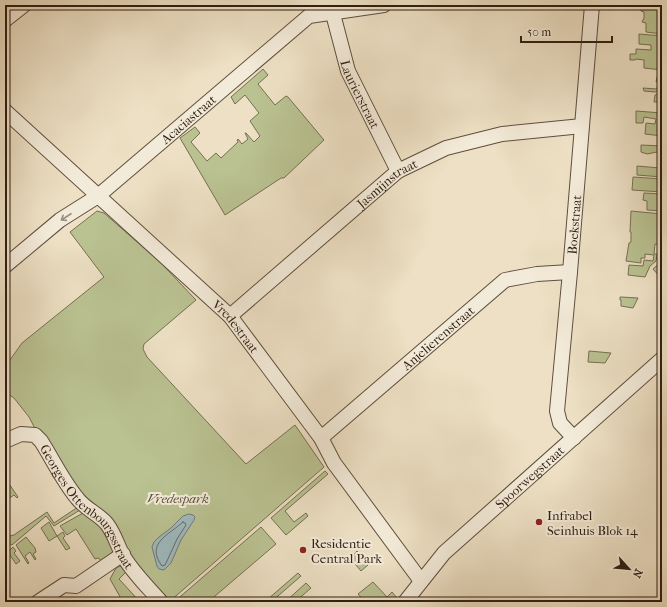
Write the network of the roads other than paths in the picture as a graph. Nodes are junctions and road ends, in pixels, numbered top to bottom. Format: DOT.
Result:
graph roads {
  1 [pos="24,5"];
  2 [pos="384,5"];
  3 [pos="592,5"];
  4 [pos="357,7"];
  5 [pos="308,11"];
  6 [pos="333,14"];
  7 [pos="5,20"];
  8 [pos="5,111"];
  9 [pos="582,126"];
  10 [pos="398,171"];
  11 [pos="98,196"];
  12 [pos="5,266"];
  13 [pos="570,272"];
  14 [pos="230,316"];
  15 [pos="662,359"];
  16 [pos="321,438"];
  17 [pos="574,438"];
  18 [pos="5,441"];
  19 [pos="123,554"];
  20 [pos="421,581"];
  21 [pos="38,602"];
  22 [pos="161,602"];
  23 [pos="405,602"];
  1 -- 7 [label="street"];
  2 -- 4 [label="street, Acaciastraat"];
  3 -- 9 [label="street, Boekstraat"];
  4 -- 6 [label="street, Acaciastraat"];
  5 -- 6 [label="street, Acaciastraat"];
  5 -- 11 [label="street, Acaciastraat"];
  6 -- 10 [label="street, Laurierstraat"];
  8 -- 11 [label="street, Vredestraat"];
  9 -- 10 [label="street, Jasmijnstraat"];
  9 -- 13 [label="street, Boekstraat"];
  10 -- 14 [label="street, Jasmijnstraat"];
  11 -- 12 [label="street, Acaciastraat, one-way"];
  11 -- 14 [label="street, Vredestraat"];
  13 -- 16 [label="street, Anjelierenstraat"];
  13 -- 17 [label="street, Boekstraat"];
  14 -- 16 [label="street, Vredestraat"];
  15 -- 17 [label="street, Spoorwegstraat"];
  16 -- 20 [label="street, Vredestraat"];
  17 -- 20 [label="street, Spoorwegstraat"];
  18 -- 19 [label="street, Georges Ottenbourgsstraat"];
  19 -- 21 [label="street"];
  19 -- 22 [label="street, Georges Ottenbourgsstraat"];
  20 -- 23 [label="street, Spoorwegstraat"];
}
